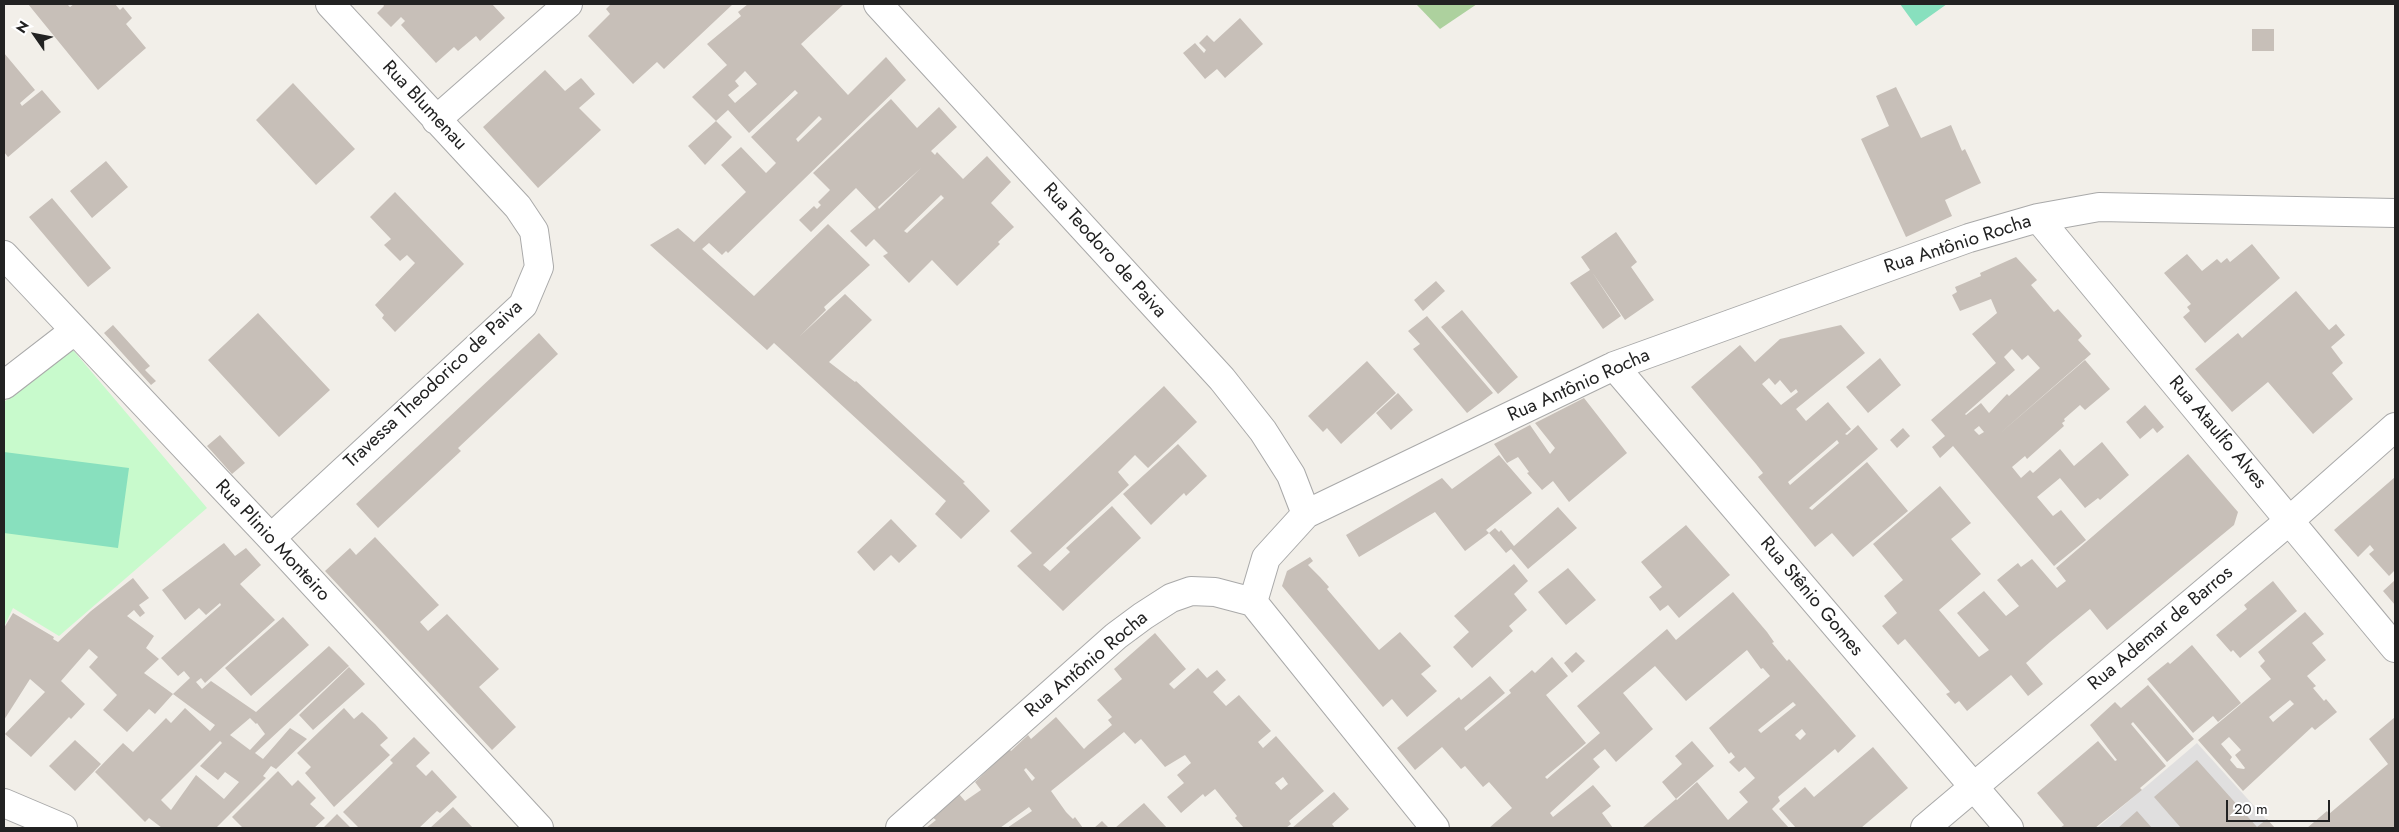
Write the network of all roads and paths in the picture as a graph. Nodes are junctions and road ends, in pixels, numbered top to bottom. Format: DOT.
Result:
graph roads {
  1 [pos="330,4"];
  2 [pos="568,4"];
  3 [pos="878,4"];
  4 [pos="436,120"];
  5 [pos="518,207"];
  6 [pos="2395,213"];
  7 [pos="2038,218"];
  8 [pos="4,256"];
  9 [pos="74,331"];
  10 [pos="1614,366"];
  11 [pos="4,385"];
  12 [pos="2395,427"];
  13 [pos="1306,514"];
  14 [pos="2289,521"];
  15 [pos="271,538"];
  16 [pos="1253,602"];
  17 [pos="2395,648"];
  18 [pos="1973,788"];
  19 [pos="4,803"];
  20 [pos="63,828"];
  21 [pos="539,828"];
  22 [pos="900,828"];
  23 [pos="1435,828"];
  24 [pos="1925,828"];
  25 [pos="2009,828"];
  1 -- 4 [label="street, Rua Blumenau"];
  2 -- 4 [label="street"];
  3 -- 13 [label="street, Rua Teodoro de Paiva"];
  4 -- 5 [label="street, Rua Blumenau"];
  5 -- 15 [label="street, Travessa Theodorico de Paiva"];
  6 -- 7 [label="street, Rua Antônio Rocha"];
  7 -- 10 [label="street, Rua Antônio Rocha"];
  7 -- 14 [label="street, Rua Ataulfo Alves"];
  8 -- 9 [label="street, Rua Plinio Monteiro"];
  9 -- 11 [label="street"];
  9 -- 15 [label="street, Rua Plinio Monteiro"];
  10 -- 13 [label="street, Rua Antônio Rocha"];
  10 -- 18 [label="street, Rua Stênio Gomes"];
  12 -- 14 [label="street, Rua Ademar de Barros"];
  13 -- 16 [label="street, Rua Antônio Rocha"];
  14 -- 17 [label="street, Rua Ataulfo Alves"];
  14 -- 18 [label="street, Rua Ademar de Barros"];
  15 -- 21 [label="street, Rua Plinio Monteiro"];
  16 -- 22 [label="street, Rua Antônio Rocha"];
  16 -- 23 [label="street"];
  18 -- 24 [label="street, Rua Ademar de Barros"];
  18 -- 25 [label="street, Rua Stênio Gomes"];
  19 -- 20 [label="street"];
}
